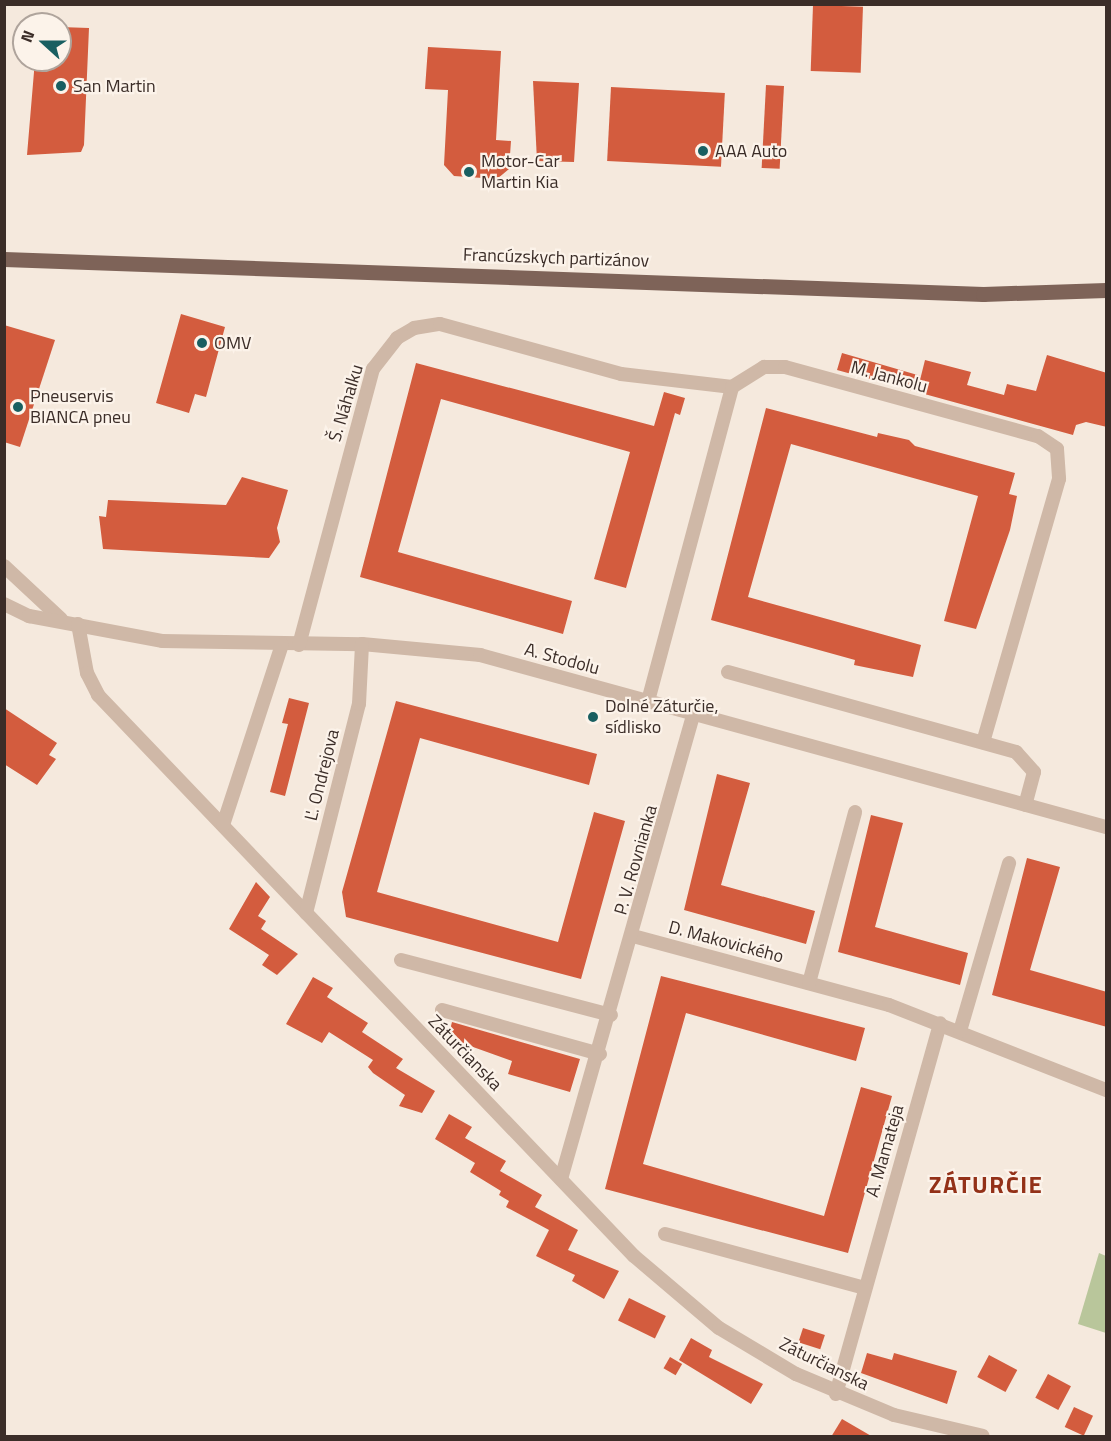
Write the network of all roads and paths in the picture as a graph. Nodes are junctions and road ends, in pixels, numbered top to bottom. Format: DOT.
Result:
graph roads {
  1 [pos="4,259"];
  2 [pos="1107,290"];
  3 [pos="732,387"];
  4 [pos="4,566"];
  5 [pos="4,604"];
  6 [pos="61,619"];
  7 [pos="78,624"];
  8 [pos="282,644"];
  9 [pos="362,644"];
  10 [pos="299,645"];
  11 [pos="728,672"];
  12 [pos="648,701"];
  13 [pos="694,713"];
  14 [pos="983,742"];
  15 [pos="1025,805"];
  16 [pos="855,812"];
  17 [pos="223,825"];
  18 [pos="1107,827"];
  19 [pos="1009,862"];
  20 [pos="306,913"];
  21 [pos="633,936"];
  22 [pos="401,960"];
  23 [pos="809,983"];
  24 [pos="442,1010"];
  25 [pos="611,1016"];
  26 [pos="940,1023"];
  27 [pos="960,1031"];
  28 [pos="600,1054"];
  29 [pos="1107,1090"];
  30 [pos="561,1179"];
  31 [pos="665,1234"];
  32 [pos="865,1288"];
  33 [pos="836,1394"];
  34 [pos="983,1437"];
  1 -- 2 [label="main road, Francúzskych partizánov"];
  3 -- 10 [label="street, Š. Náhalku"];
  3 -- 12 [label="street"];
  3 -- 14 [label="street, M. Jankolu"];
  4 -- 6 [label="street"];
  5 -- 6 [label="street"];
  6 -- 7 [label="street"];
  7 -- 8 [label="street, A. Stodolu"];
  7 -- 17 [label="street, Záturčianska"];
  8 -- 10 [label="street, A. Stodolu"];
  8 -- 17 [label="street"];
  9 -- 10 [label="street, A. Stodolu"];
  9 -- 12 [label="street, A. Stodolu"];
  9 -- 20 [label="street, Ľ. Ondrejova"];
  11 -- 14 [label="street"];
  12 -- 13 [label="street, A. Stodolu"];
  13 -- 15 [label="street, A. Stodolu"];
  13 -- 21 [label="street, P. V. Rovnianka"];
  14 -- 15 [label="street"];
  15 -- 18 [label="street, A. Stodolu"];
  16 -- 23 [label="street"];
  17 -- 20 [label="street, Záturčianska"];
  19 -- 27 [label="street"];
  20 -- 30 [label="street, Záturčianska"];
  21 -- 23 [label="street, D. Makovického"];
  21 -- 25 [label="street, P. V. Rovnianka"];
  22 -- 25 [label="street"];
  23 -- 26 [label="street, D. Makovického"];
  24 -- 28 [label="street"];
  25 -- 28 [label="street, P. V. Rovnianka"];
  26 -- 27 [label="street, D. Makovického"];
  26 -- 32 [label="street, A. Mamateja"];
  27 -- 29 [label="street, D. Makovického"];
  28 -- 30 [label="street, P. V. Rovnianka"];
  30 -- 33 [label="street, Záturčianska"];
  31 -- 32 [label="street"];
  32 -- 33 [label="street, A. Mamateja"];
  33 -- 34 [label="street, Záturčianska"];
}
